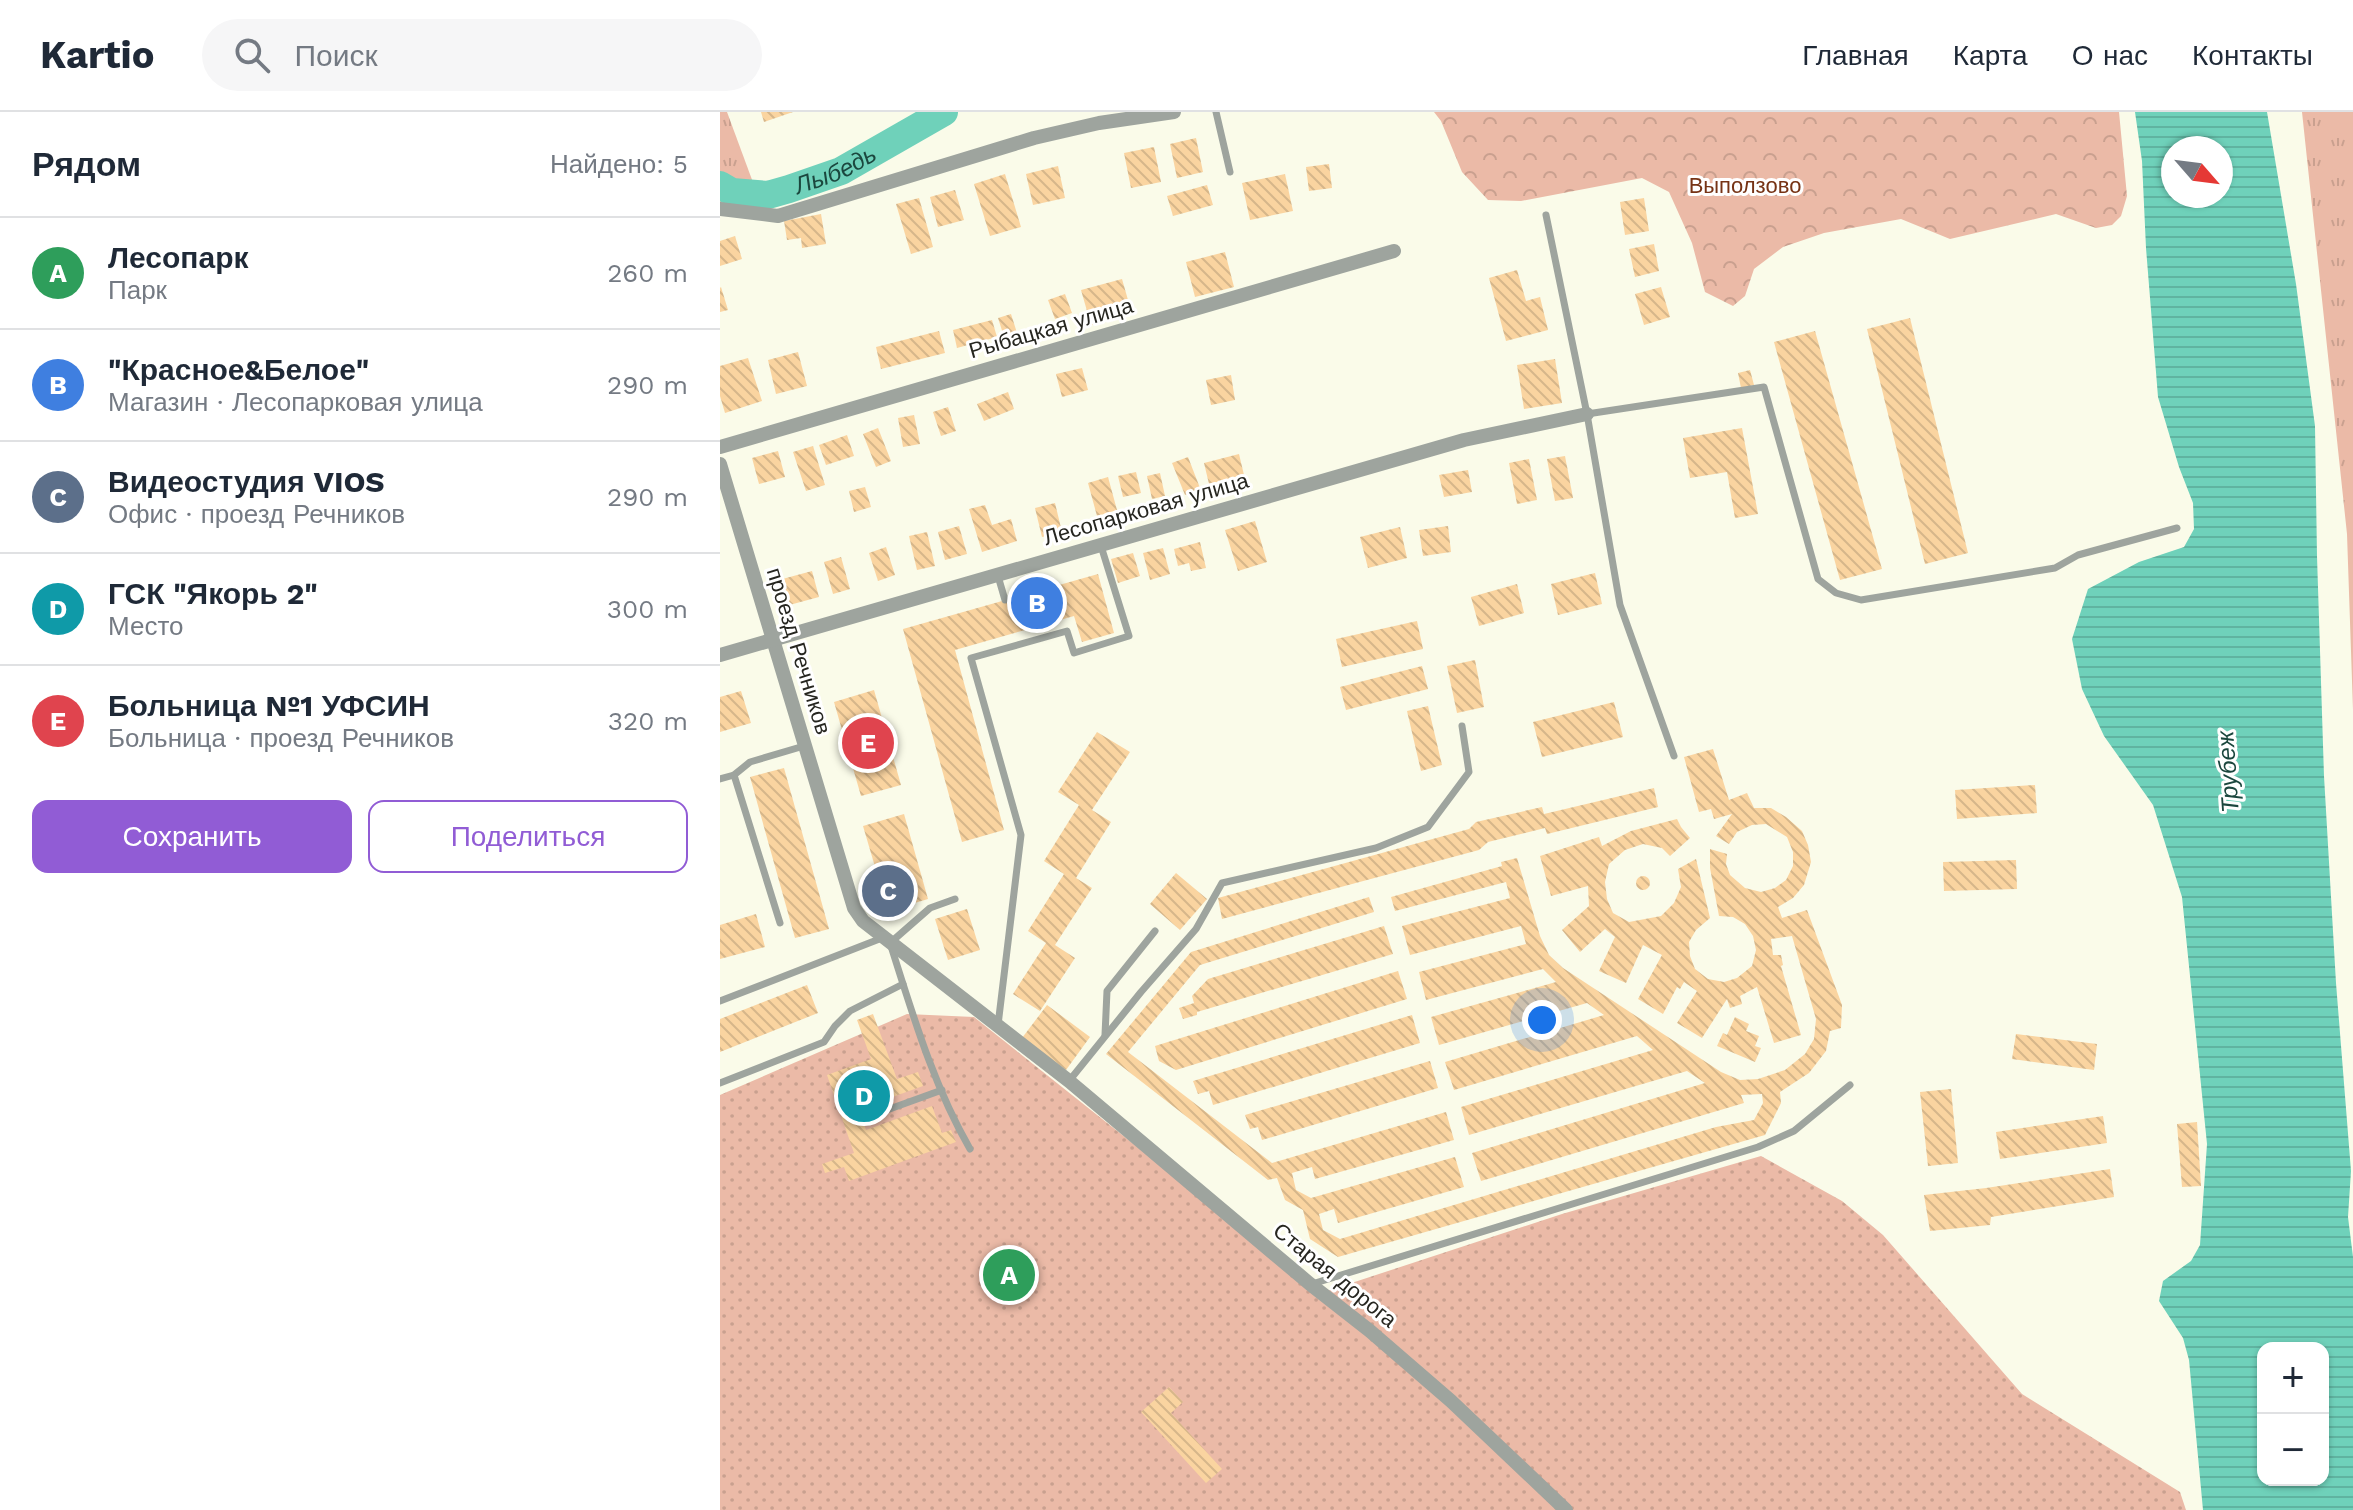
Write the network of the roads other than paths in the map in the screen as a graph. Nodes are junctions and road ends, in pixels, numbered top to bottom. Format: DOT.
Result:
graph roads {
  1 [pos="1174,112"];
  2 [pos="1216,112"];
  3 [pos="1230,172"];
  4 [pos="720,209"];
  5 [pos="1546,215"];
  6 [pos="1394,251"];
  7 [pos="1587,414"];
  8 [pos="720,447"];
  9 [pos="720,464"];
  10 [pos="2177,528"];
  11 [pos="1101,545"];
  12 [pos="998,576"];
  13 [pos="1005,600"];
  14 [pos="1013,633"];
  15 [pos="772,640"];
  16 [pos="1017,645"];
  17 [pos="720,655"];
  18 [pos="1462,726"];
  19 [pos="804,746"];
  20 [pos="1674,756"];
  21 [pos="734,775"];
  22 [pos="720,779"];
  23 [pos="955,899"];
  24 [pos="780,923"];
  25 [pos="1155,931"];
  26 [pos="887,940"];
  27 [pos="903,984"];
  28 [pos="720,1001"];
  29 [pos="998,1025"];
  30 [pos="1104,1038"];
  31 [pos="1069,1081"];
  32 [pos="720,1083"];
  33 [pos="1850,1085"];
  34 [pos="942,1090"];
  35 [pos="873,1115"];
  36 [pos="970,1149"];
  37 [pos="1310,1284"];
  38 [pos="1566,1510"];
  1 -- 4 [label="street"];
  2 -- 3 [label="lane"];
  5 -- 7 [label="lane"];
  6 -- 8 [label="street, Рыбацкая улица"];
  7 -- 10 [label="lane"];
  7 -- 11 [label="street, Лесопарковая улица"];
  7 -- 20 [label="lane"];
  9 -- 15 [label="street, проезд Речников"];
  11 -- 12 [label="street, Лесопарковая улица"];
  11 -- 16 [label="lane"];
  12 -- 13 [label="lane"];
  12 -- 15 [label="street, Лесопарковая улица"];
  14 -- 16 [label="lane"];
  15 -- 17 [label="street, Лесопарковая улица"];
  15 -- 19 [label="street, проезд Речников"];
  16 -- 29 [label="lane"];
  18 -- 30 [label="lane"];
  19 -- 21 [label="lane"];
  19 -- 26 [label="street, проезд Речников"];
  21 -- 22 [label="lane"];
  21 -- 24 [label="lane"];
  23 -- 26 [label="lane"];
  25 -- 30 [label="lane"];
  26 -- 27 [label="lane"];
  26 -- 28 [label="lane"];
  26 -- 29 [label="street, проезд Речников"];
  27 -- 32 [label="lane"];
  27 -- 34 [label="lane"];
  29 -- 31 [label="street, проезд Речников"];
  30 -- 31 [label="lane"];
  31 -- 37 [label="street, Старая дорога"];
  33 -- 37 [label="lane"];
  34 -- 35 [label="lane"];
  34 -- 36 [label="lane"];
  37 -- 38 [label="street, Старая дорога"];
}
